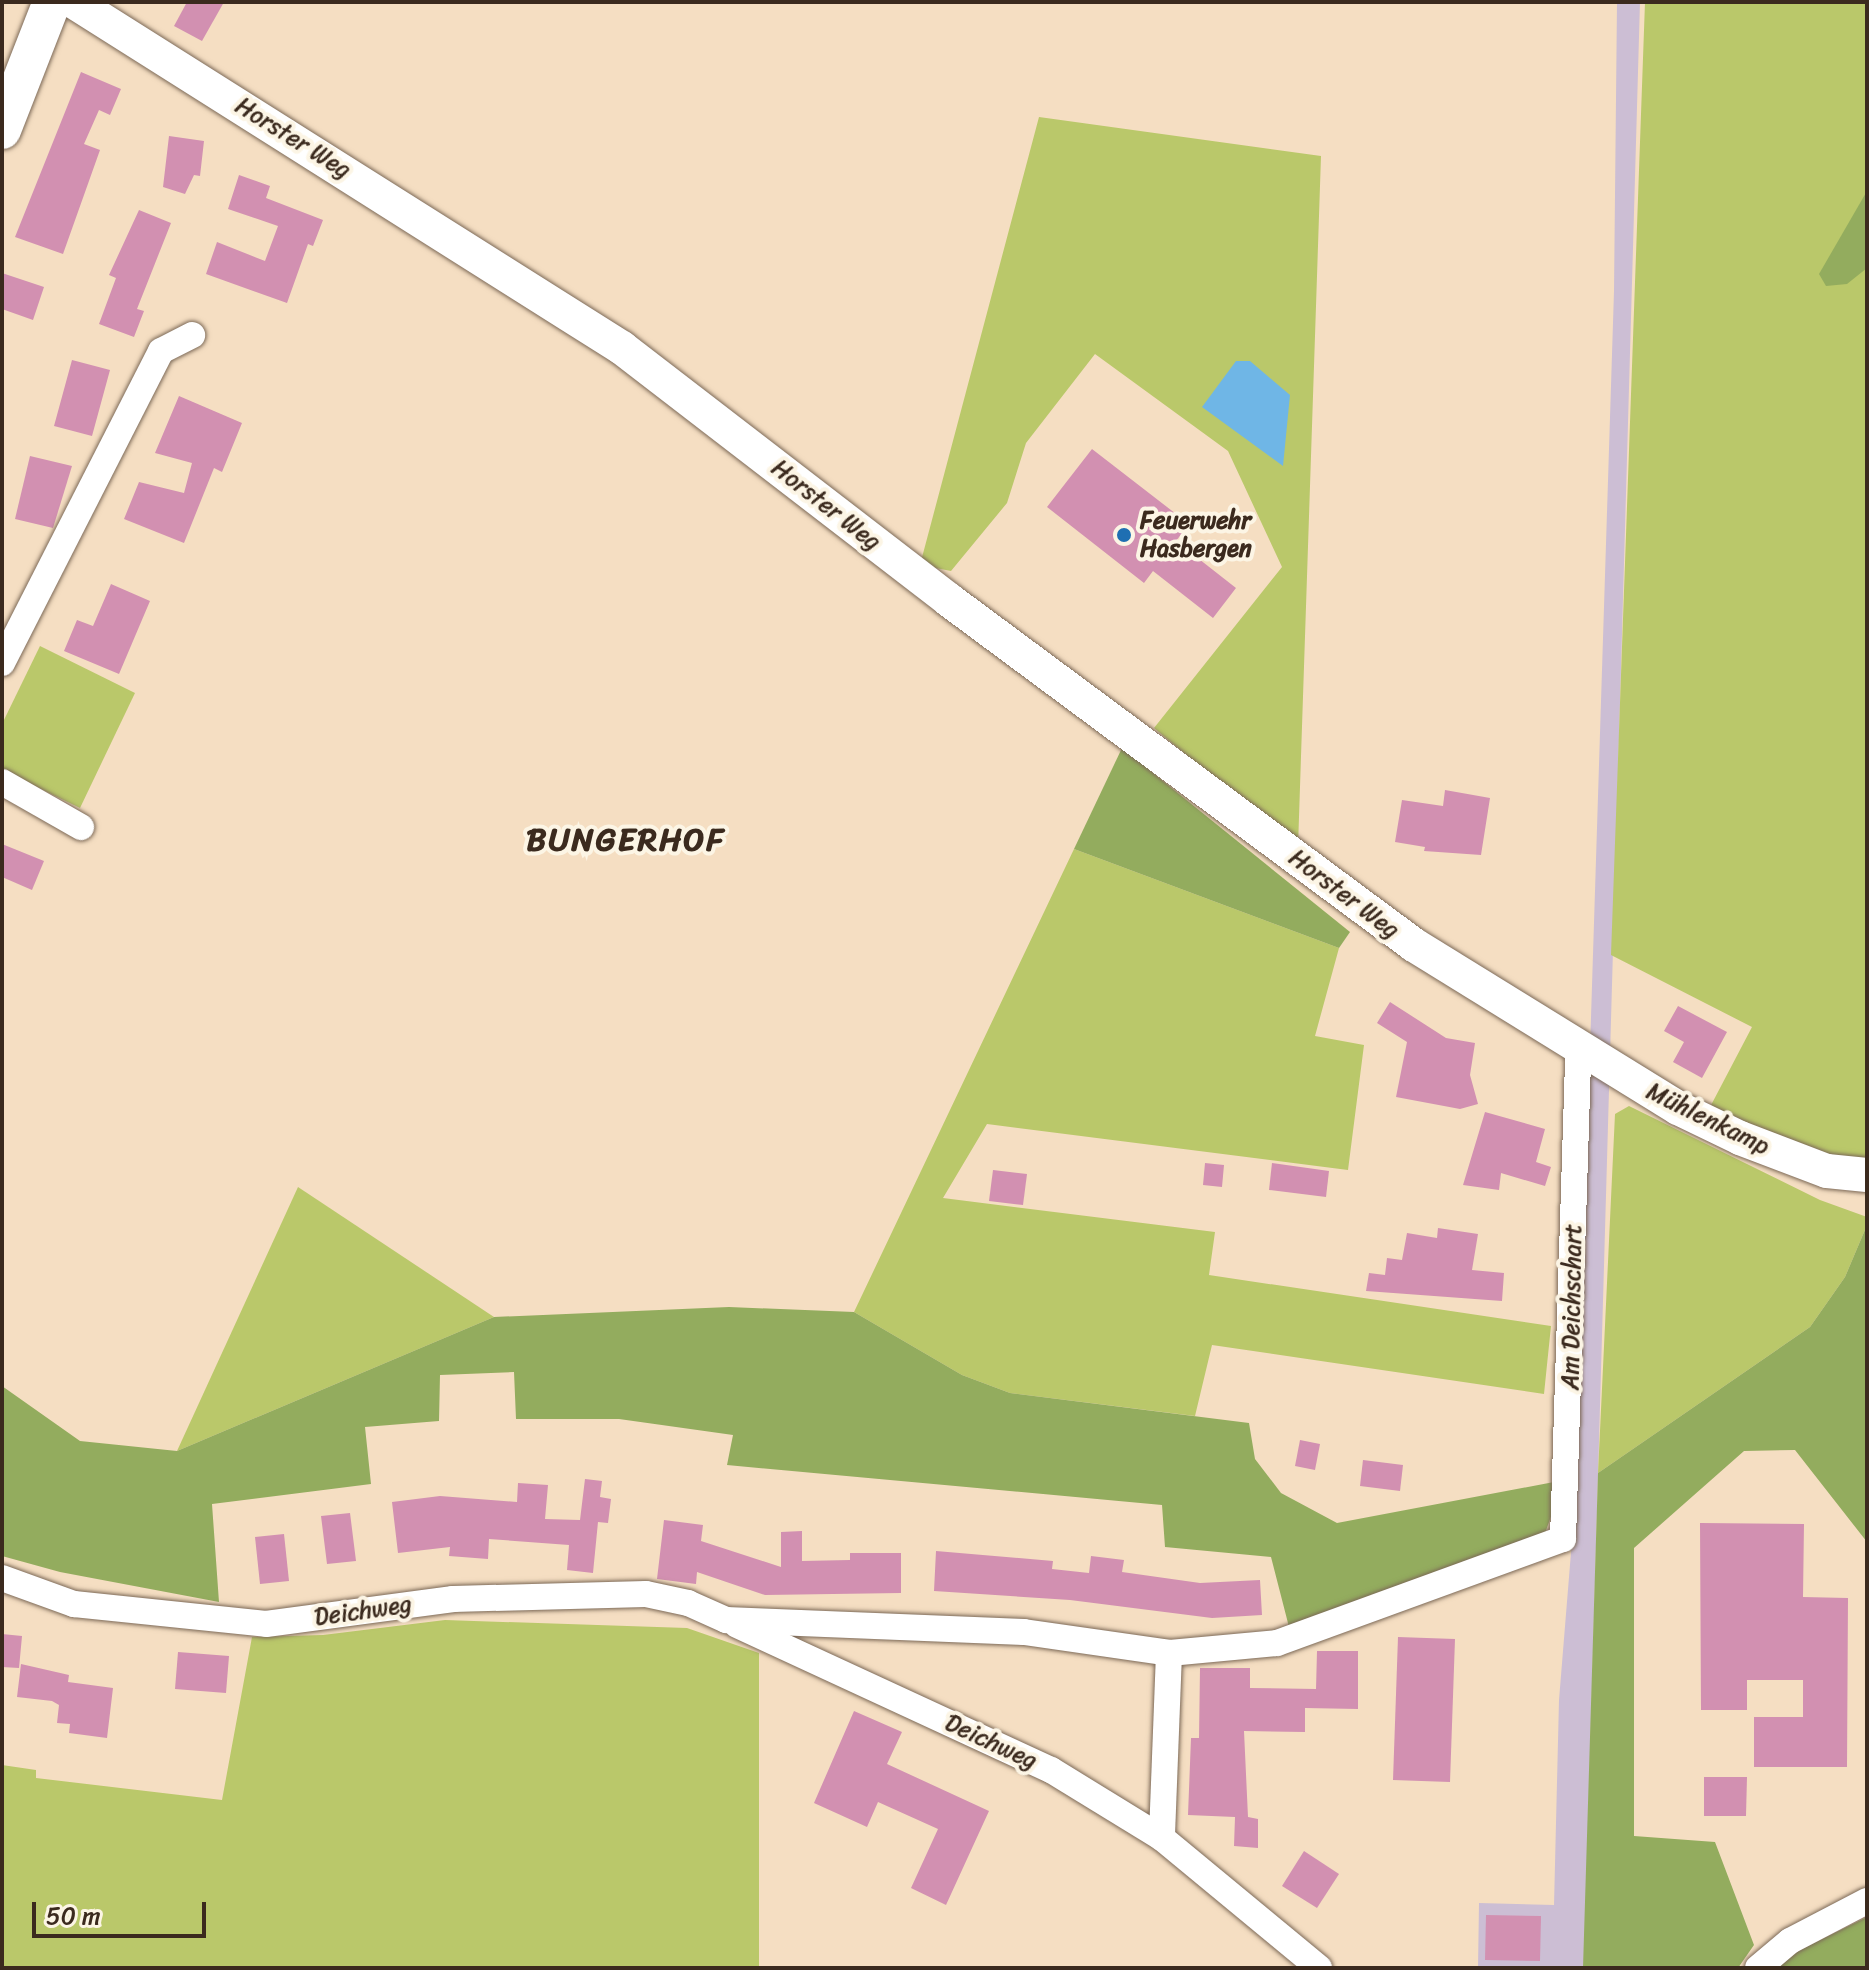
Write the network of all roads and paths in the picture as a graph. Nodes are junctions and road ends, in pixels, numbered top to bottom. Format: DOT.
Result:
graph roads {
  1 [pos="52,2"];
  2 [pos="74,2"];
  3 [pos="2,130"];
  4 [pos="192,335"];
  5 [pos="2,663"];
  6 [pos="2,782"];
  7 [pos="81,827"];
  8 [pos="1568,1043"];
  9 [pos="1867,1175"];
  10 [pos="1540,1550"];
  11 [pos="2,1578"];
  12 [pos="726,1620"];
  13 [pos="1169,1653"];
  14 [pos="1162,1838"];
  15 [pos="1867,1901"];
  16 [pos="1319,1968"];
  17 [pos="1758,1968"];
  1 -- 3 [label="main road"];
  2 -- 8 [label="street, Horster Weg"];
  4 -- 5 [label="street"];
  6 -- 7 [label="street"];
  8 -- 9 [label="street, Mühlenkamp"];
  8 -- 10 [label="street, Am Deichschart"];
  10 -- 13 [label="street, Deichweg"];
  11 -- 12 [label="street, Deichweg"];
  12 -- 13 [label="street, Deichweg"];
  12 -- 14 [label="street, Deichweg"];
  13 -- 14 [label="street"];
  14 -- 16 [label="street, Deichweg"];
  15 -- 17 [label="street"];
}
